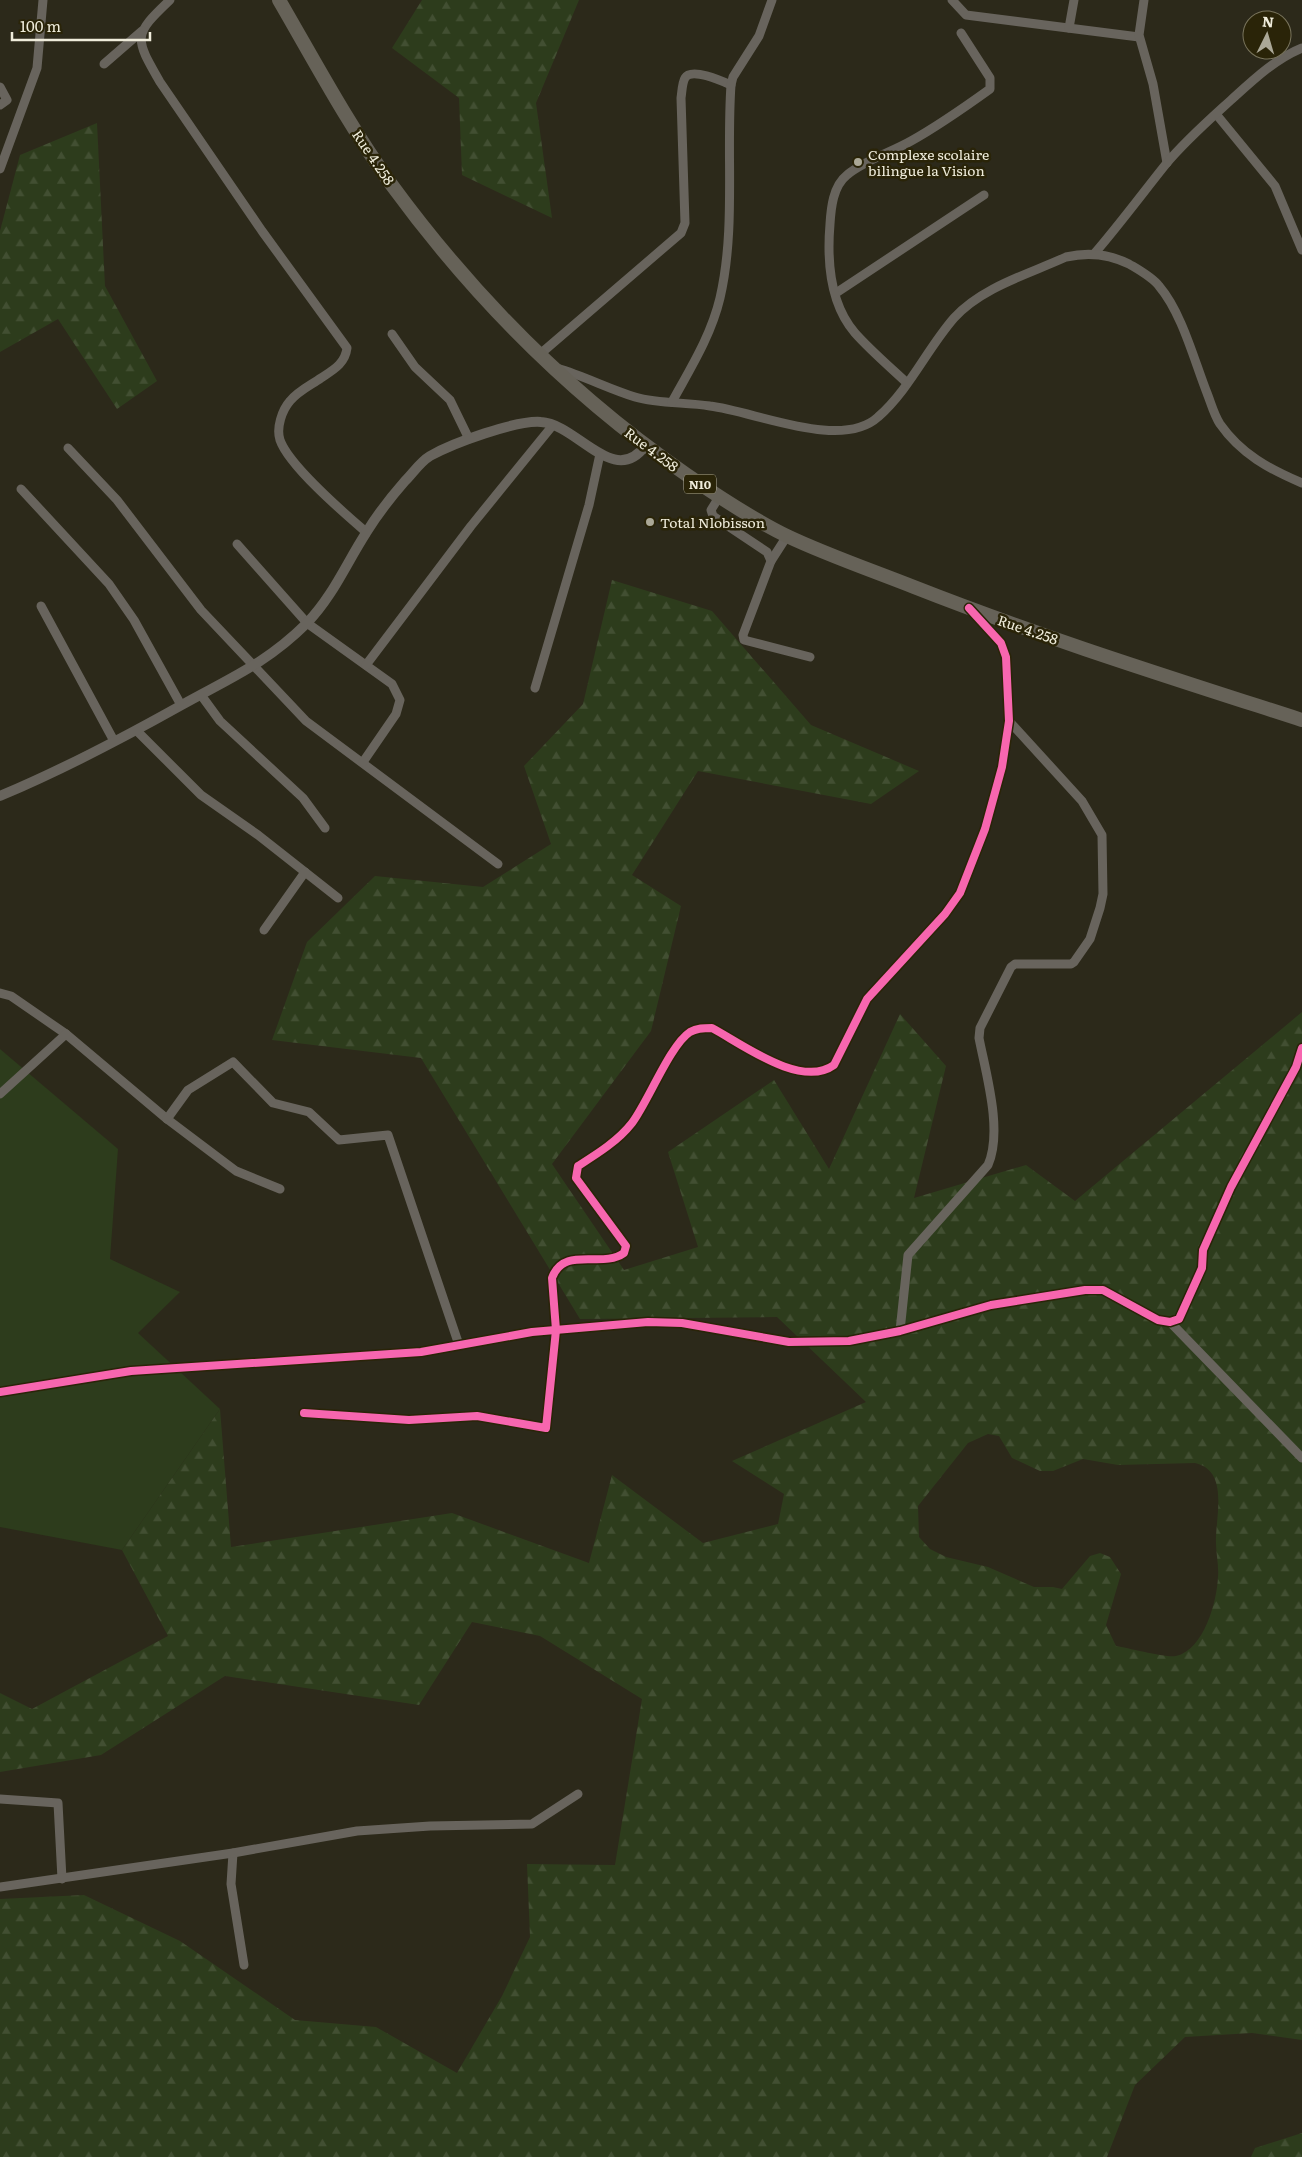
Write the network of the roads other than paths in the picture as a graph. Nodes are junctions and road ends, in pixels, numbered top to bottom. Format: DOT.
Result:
graph roads {
  1 [pos="43,0"];
  2 [pos="170,0"];
  3 [pos="279,0"];
  4 [pos="772,0"];
  5 [pos="952,0"];
  6 [pos="1074,0"];
  7 [pos="1144,0"];
  8 [pos="1069,28"];
  9 [pos="142,31"];
  10 [pos="961,33"];
  11 [pos="1139,37"];
  12 [pos="1302,48"];
  13 [pos="104,64"];
  14 [pos="731,84"];
  15 [pos="0,87"];
  16 [pos="0,105"];
  17 [pos="1216,114"];
  18 [pos="1167,163"];
  19 [pos="0,169"];
  20 [pos="984,195"];
  21 [pos="1302,250"];
  22 [pos="1094,254"];
  23 [pos="836,293"];
  24 [pos="392,334"];
  25 [pos="539,355"];
  26 [pos="551,366"];
  27 [pos="907,383"];
  28 [pos="672,402"];
  29 [pos="553,425"];
  30 [pos="470,439"];
  31 [pos="645,446"];
  32 [pos="68,448"];
  33 [pos="600,454"];
  34 [pos="1302,483"];
  35 [pos="21,489"];
  36 [pos="719,497"];
  37 [pos="366,532"];
  38 [pos="787,536"];
  39 [pos="237,544"];
  40 [pos="771,561"];
  41 [pos="41,606"];
  42 [pos="969,608"];
  43 [pos="307,622"];
  44 [pos="810,657"];
  45 [pos="366,665"];
  46 [pos="253,667"];
  47 [pos="535,688"];
  48 [pos="201,695"];
  49 [pos="181,705"];
  50 [pos="1302,720"];
  51 [pos="1009,721"];
  52 [pos="137,730"];
  53 [pos="114,741"];
  54 [pos="363,762"];
  55 [pos="0,796"];
  56 [pos="325,828"];
  57 [pos="498,864"];
  58 [pos="305,872"];
  59 [pos="338,898"];
  60 [pos="264,930"];
  61 [pos="0,993"];
  62 [pos="66,1034"];
  63 [pos="1302,1048"];
  64 [pos="0,1094"];
  65 [pos="167,1119"];
  66 [pos="280,1190"];
  67 [pos="1170,1322"];
  68 [pos="556,1330"];
  69 [pos="900,1331"];
  70 [pos="459,1345"];
  71 [pos="0,1392"];
  72 [pos="304,1412"];
  73 [pos="1302,1458"];
  74 [pos="578,1794"];
  75 [pos="0,1799"];
  76 [pos="233,1853"];
  77 [pos="62,1879"];
  78 [pos="0,1887"];
  79 [pos="244,1965"];
  1 -- 19 [label="street"];
  2 -- 9 [label="street"];
  3 -- 25 [label="highway, Rue 4.258 / N10"];
  4 -- 14 [label="street"];
  5 -- 8 [label="street"];
  6 -- 8 [label="street"];
  7 -- 11 [label="street"];
  8 -- 11 [label="street"];
  9 -- 13 [label="street"];
  9 -- 37 [label="street"];
  10 -- 23 [label="street"];
  11 -- 18 [label="street"];
  12 -- 17 [label="street"];
  14 -- 25 [label="street"];
  14 -- 28 [label="street"];
  15 -- 16 [label="street"];
  17 -- 18 [label="street"];
  17 -- 21 [label="street"];
  18 -- 22 [label="street"];
  20 -- 23 [label="street"];
  22 -- 27 [label="street"];
  22 -- 34 [label="street"];
  23 -- 27 [label="street"];
  24 -- 30 [label="street"];
  25 -- 26 [label="highway, Rue 4.258 / N10"];
  26 -- 28 [label="street"];
  26 -- 31 [label="highway, Rue 4.258 / N10"];
  27 -- 28 [label="street"];
  29 -- 30 [label="street"];
  29 -- 33 [label="street"];
  29 -- 45 [label="street"];
  30 -- 37 [label="street"];
  31 -- 33 [label="street"];
  31 -- 36 [label="highway, Rue 4.258 / N10"];
  32 -- 46 [label="street"];
  33 -- 47 [label="street"];
  35 -- 49 [label="street"];
  36 -- 38 [label="highway, Rue 4.258 / N10"];
  36 -- 40 [label="street"];
  37 -- 43 [label="street"];
  38 -- 40 [label="street"];
  38 -- 42 [label="highway, Rue 4.258 / N10"];
  39 -- 43 [label="street"];
  40 -- 44 [label="street"];
  41 -- 53 [label="street"];
  42 -- 50 [label="highway, Rue 4.258 / N10"];
  42 -- 51 [label="street"];
  43 -- 45 [label="street"];
  43 -- 46 [label="street"];
  45 -- 54 [label="street"];
  46 -- 48 [label="street"];
  46 -- 54 [label="street"];
  48 -- 49 [label="street"];
  48 -- 56 [label="street"];
  49 -- 52 [label="street"];
  51 -- 68 [label="street"];
  51 -- 69 [label="street"];
  52 -- 53 [label="street"];
  52 -- 58 [label="street"];
  53 -- 55 [label="street"];
  54 -- 57 [label="street"];
  58 -- 59 [label="street"];
  58 -- 60 [label="street"];
  61 -- 62 [label="street"];
  62 -- 64 [label="street"];
  62 -- 65 [label="street"];
  63 -- 67 [label="street"];
  65 -- 66 [label="street"];
  65 -- 70 [label="street"];
  67 -- 69 [label="street"];
  67 -- 73 [label="street"];
  68 -- 69 [label="street"];
  68 -- 70 [label="street"];
  68 -- 72 [label="street"];
  70 -- 71 [label="street"];
  74 -- 76 [label="street"];
  75 -- 77 [label="street"];
  76 -- 77 [label="street"];
  76 -- 79 [label="street"];
  77 -- 78 [label="street"];
}
